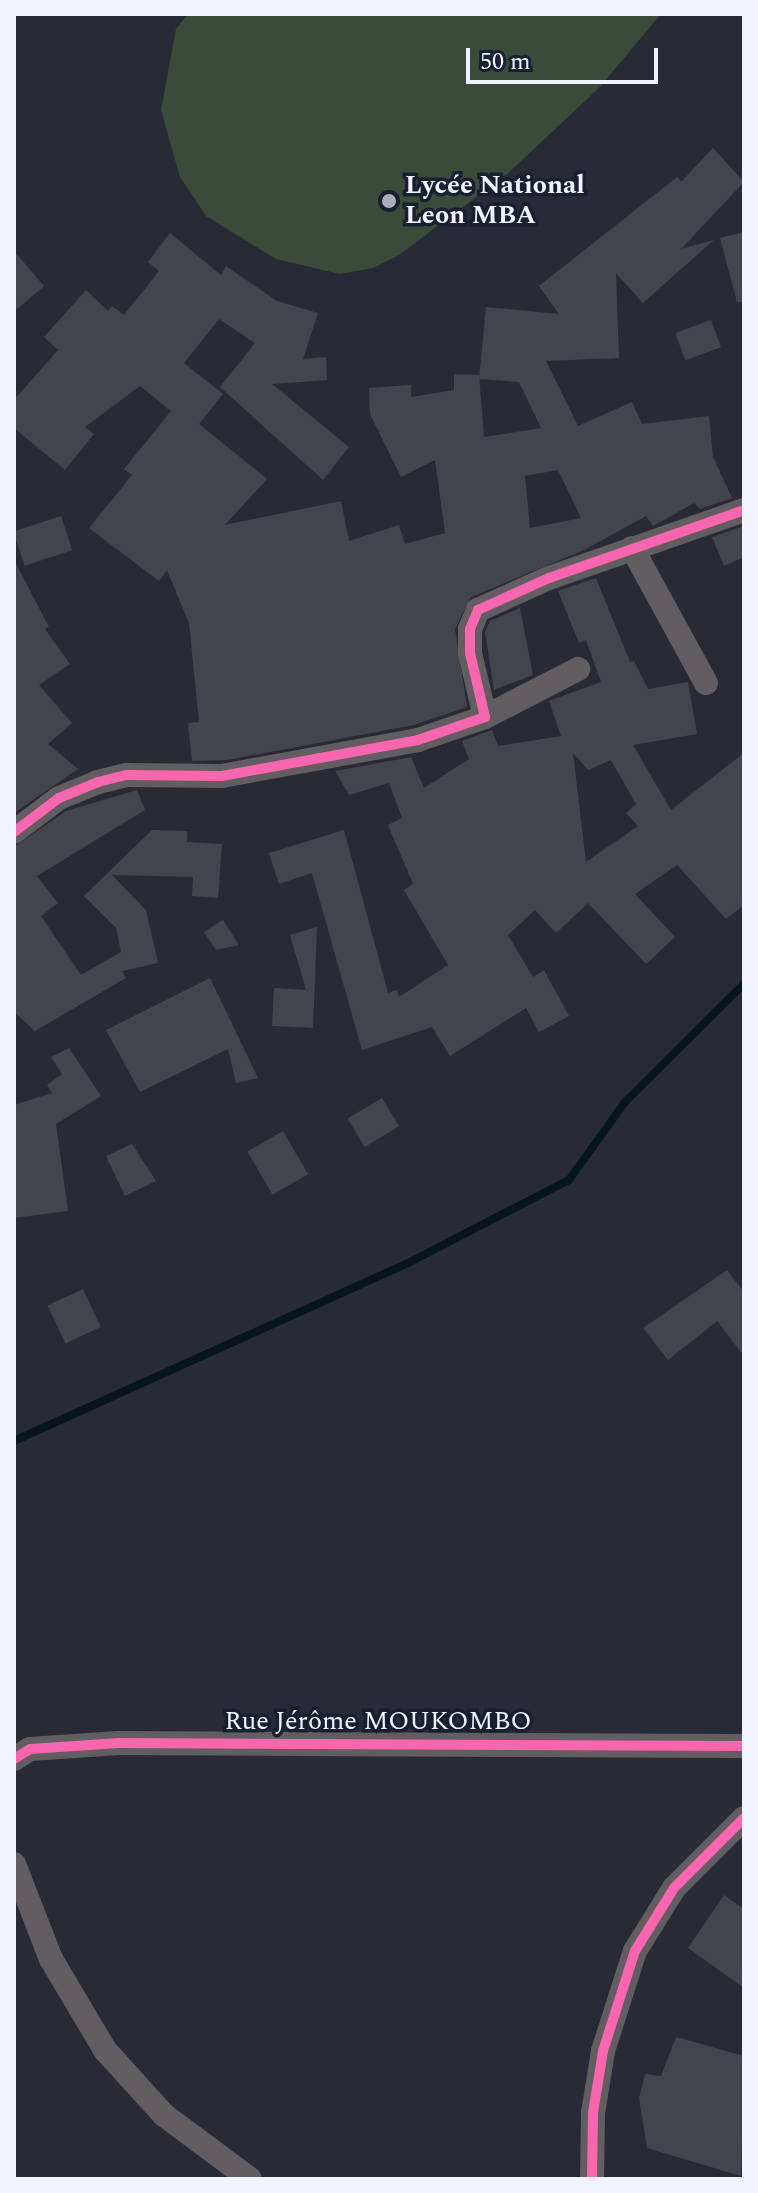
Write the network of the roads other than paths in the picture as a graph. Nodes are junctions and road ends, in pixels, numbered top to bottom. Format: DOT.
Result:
graph roads {
  1 [pos="744,510"];
  2 [pos="632,548"];
  3 [pos="578,669"];
  4 [pos="706,683"];
  5 [pos="485,717"];
  6 [pos="14,832"];
  7 [pos="744,1746"];
  8 [pos="14,1759"];
  9 [pos="744,1818"];
  10 [pos="14,1864"];
  11 [pos="250,2179"];
  12 [pos="592,2179"];
  1 -- 2 [label="street"];
  2 -- 4 [label="street"];
  2 -- 5 [label="street"];
  3 -- 5 [label="street"];
  5 -- 6 [label="street"];
  7 -- 8 [label="street, Rue Jérôme MOUKOMBO"];
  9 -- 12 [label="street"];
  10 -- 11 [label="street"];
}
